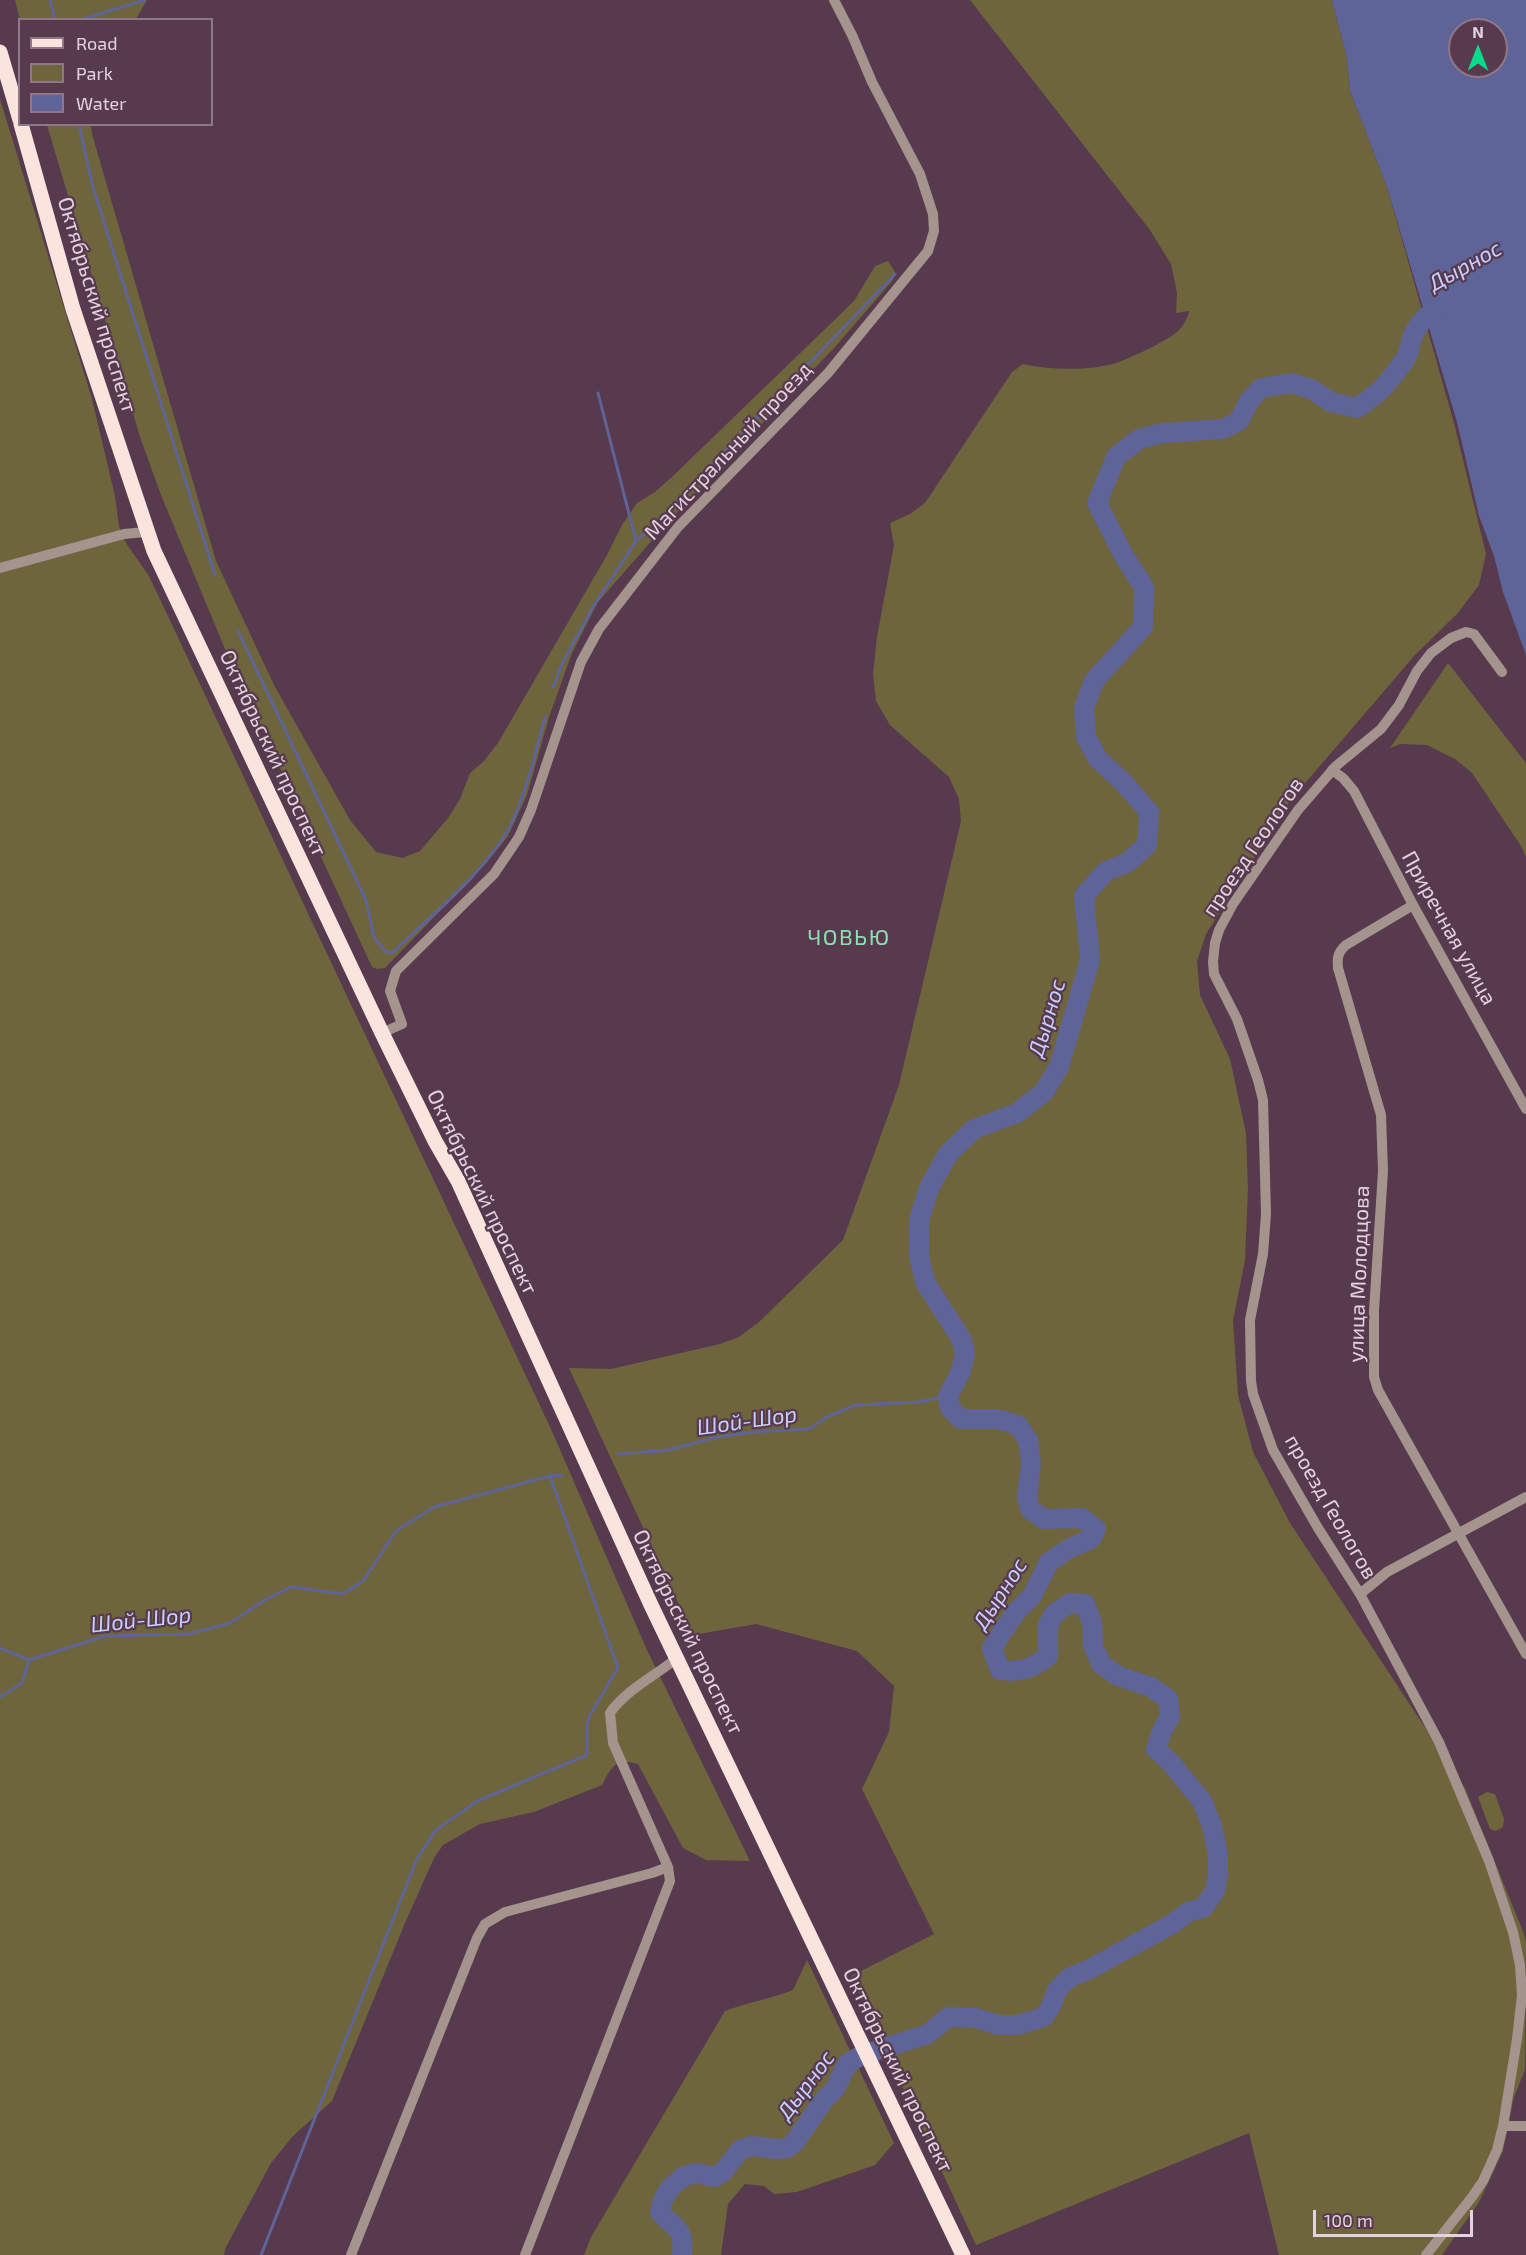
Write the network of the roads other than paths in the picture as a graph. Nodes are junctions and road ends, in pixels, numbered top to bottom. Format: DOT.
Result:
graph roads {
  1 [pos="834,0"];
  2 [pos="0,52"];
  3 [pos="18,113"];
  4 [pos="22,126"];
  5 [pos="146,531"];
  6 [pos="0,568"];
  7 [pos="1503,672"];
  8 [pos="1332,770"];
  9 [pos="1413,905"];
  10 [pos="382,1033"];
  11 [pos="1526,1109"];
  12 [pos="1526,1497"];
  13 [pos="1459,1534"];
  14 [pos="1360,1594"];
  15 [pos="1526,1654"];
  16 [pos="678,1658"];
  17 [pos="668,1867"];
  18 [pos="1503,2126"];
  19 [pos="1526,2126"];
  20 [pos="351,2255"];
  21 [pos="525,2255"];
  22 [pos="963,2255"];
  23 [pos="1426,2255"];
  1 -- 10 [label="street, Магистральный проезд"];
  2 -- 3 [label="main road"];
  4 -- 5 [label="main road, Октябрьский проспект"];
  5 -- 6 [label="street"];
  5 -- 10 [label="main road, Октябрьский проспект"];
  7 -- 8 [label="street, проезд Геологов"];
  8 -- 9 [label="street, Приречная улица"];
  8 -- 14 [label="street, проезд Геологов"];
  9 -- 11 [label="street, Приречная улица"];
  9 -- 13 [label="street, улица Молодцова"];
  10 -- 16 [label="main road, Октябрьский проспект"];
  12 -- 13 [label="street"];
  13 -- 14 [label="street"];
  13 -- 15 [label="street, улица Молодцова"];
  14 -- 18 [label="street, проезд Геологов"];
  16 -- 17 [label="street"];
  16 -- 22 [label="main road, Октябрьский проспект"];
  17 -- 20 [label="street"];
  17 -- 21 [label="street"];
  18 -- 19 [label="street"];
  18 -- 23 [label="street, проезд Геологов"];
}
